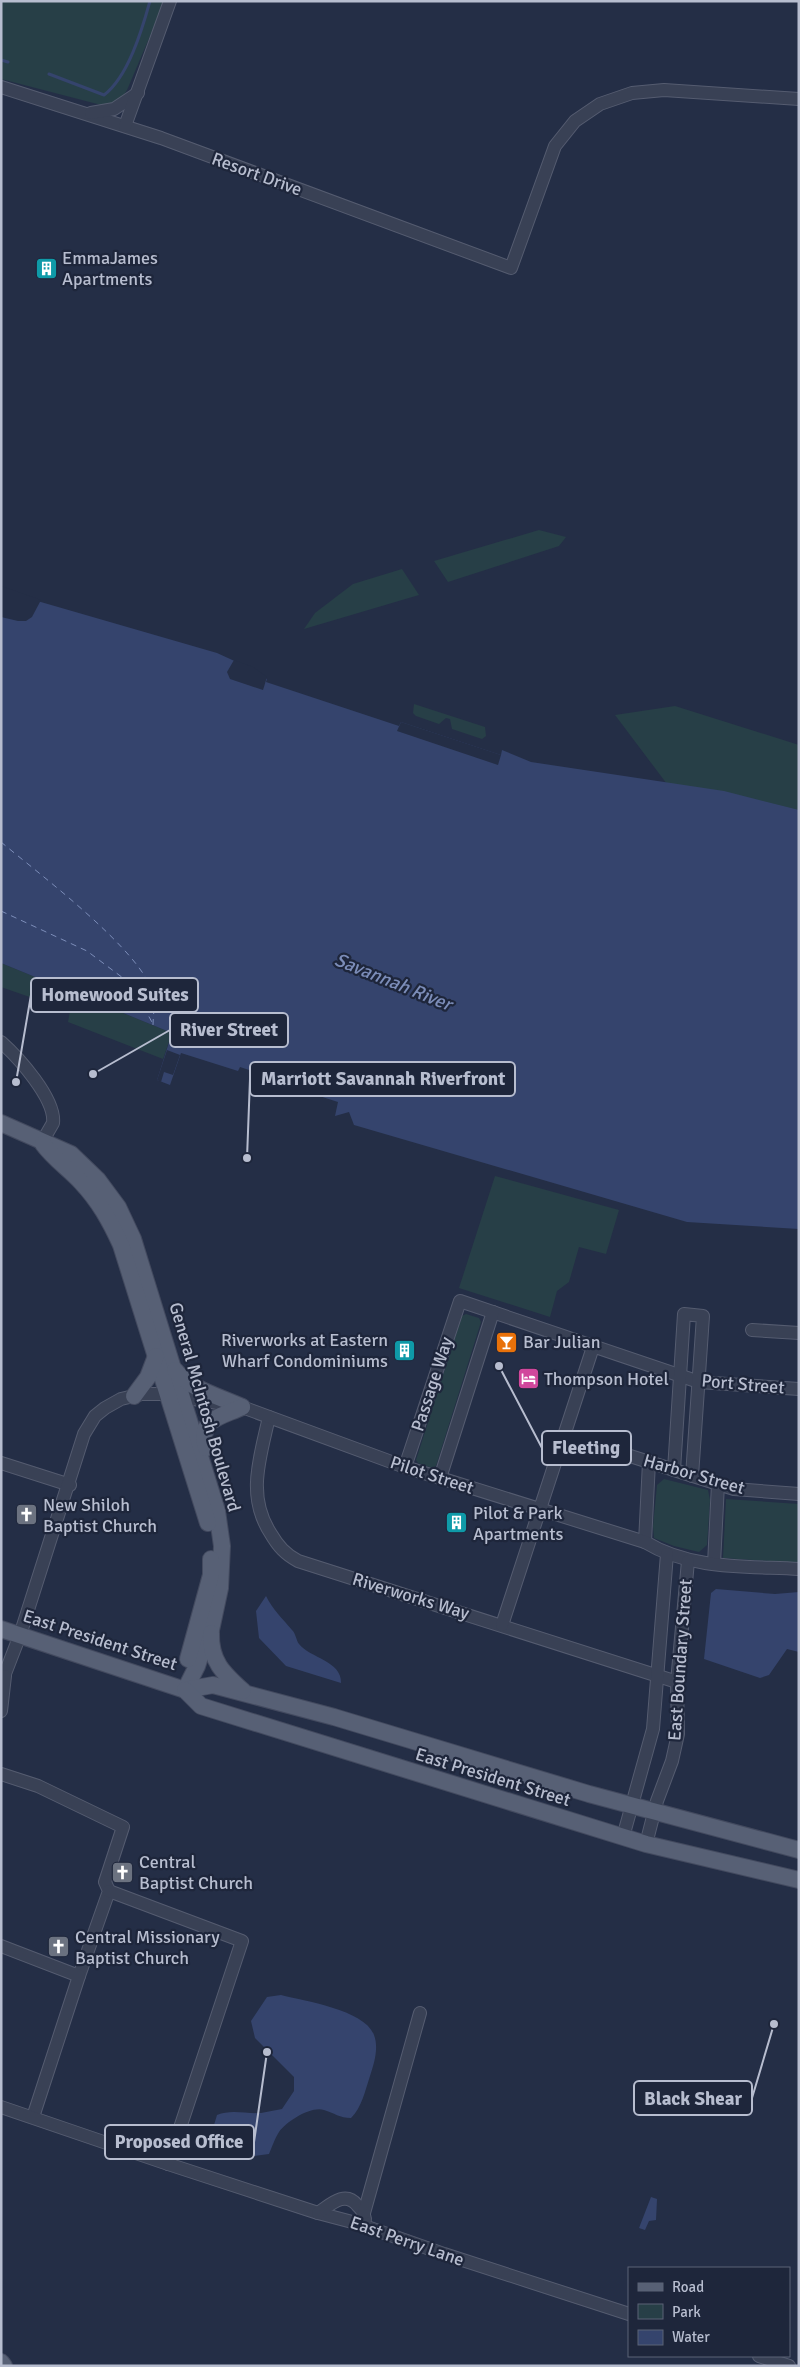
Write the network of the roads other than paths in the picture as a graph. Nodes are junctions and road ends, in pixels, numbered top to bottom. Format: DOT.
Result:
graph roads {
  1 [pos="170,1"];
  2 [pos="1,87"];
  3 [pos="138,93"];
  4 [pos="799,99"];
  5 [pos="86,113"];
  6 [pos="125,126"];
  7 [pos="1,1042"];
  8 [pos="1,1123"];
  9 [pos="42,1142"];
  10 [pos="460,1301"];
  11 [pos="493,1312"];
  12 [pos="752,1330"];
  13 [pos="799,1333"];
  14 [pos="593,1347"];
  15 [pos="156,1356"];
  16 [pos="174,1368"];
  17 [pos="681,1376"];
  18 [pos="698,1382"];
  19 [pos="799,1389"];
  20 [pos="134,1396"];
  21 [pos="176,1396"];
  22 [pos="242,1408"];
  23 [pos="269,1416"];
  24 [pos="564,1435"];
  25 [pos="649,1462"];
  26 [pos="1,1463"];
  27 [pos="405,1467"];
  28 [pos="674,1470"];
  29 [pos="692,1476"];
  30 [pos="440,1478"];
  31 [pos="718,1484"];
  32 [pos="70,1485"];
  33 [pos="799,1494"];
  34 [pos="540,1509"];
  35 [pos="217,1511"];
  36 [pos="645,1542"];
  37 [pos="667,1554"];
  38 [pos="688,1561"];
  39 [pos="714,1564"];
  40 [pos="799,1569"];
  41 [pos="502,1625"];
  42 [pos="1,1629"];
  43 [pos="211,1630"];
  44 [pos="20,1635"];
  45 [pos="658,1677"];
  46 [pos="3,1680"];
  47 [pos="677,1682"];
  48 [pos="185,1690"];
  49 [pos="246,1694"];
  50 [pos="1,1711"];
  51 [pos="1,1774"];
  52 [pos="632,1805"];
  53 [pos="655,1812"];
  54 [pos="623,1837"];
  55 [pos="646,1844"];
  56 [pos="799,1850"];
  57 [pos="799,1880"];
  58 [pos="109,1891"];
  59 [pos="1,1946"];
  60 [pos="79,1976"];
  61 [pos="420,2013"];
  62 [pos="1,2107"];
  63 [pos="33,2117"];
  64 [pos="168,2164"];
  65 [pos="318,2213"];
  66 [pos="365,2220"];
  67 [pos="628,2314"];
  68 [pos="761,2357"];
  69 [pos="1,2362"];
  70 [pos="4,2366"];
  71 [pos="790,2366"];
  1 -- 3 [label="street"];
  2 -- 5 [label="street, Resort Drive"];
  3 -- 5 [label="street"];
  3 -- 6 [label="street"];
  4 -- 6 [label="street, Resort Drive"];
  5 -- 6 [label="street, Resort Drive"];
  7 -- 9 [label="street"];
  8 -- 9 [label="main road, General McIntosh Boulevard"];
  9 -- 15 [label="main road, General McIntosh Boulevard"];
  9 -- 16 [label="main road, General McIntosh Boulevard"];
  10 -- 11 [label="street, Port Street"];
  10 -- 27 [label="street, Passage Way"];
  11 -- 14 [label="street, Port Street"];
  11 -- 30 [label="street, Passage Way"];
  12 -- 13 [label="street"];
  14 -- 17 [label="street, Port Street"];
  14 -- 24 [label="street"];
  15 -- 20 [label="main road"];
  15 -- 21 [label="main road, General McIntosh Boulevard"];
  16 -- 21 [label="main road, General McIntosh Boulevard"];
  16 -- 22 [label="main road"];
  17 -- 18 [label="street, Port Street"];
  17 -- 18 [label="street"];
  17 -- 28 [label="street"];
  18 -- 19 [label="street, Port Street"];
  18 -- 29 [label="street"];
  20 -- 21 [label="street, Pilot Street"];
  20 -- 32 [label="street"];
  21 -- 22 [label="street, Pilot Street"];
  21 -- 35 [label="main road, General McIntosh Boulevard"];
  21 -- 48 [label="main road, General McIntosh Boulevard"];
  22 -- 23 [label="street, Pilot Street"];
  22 -- 35 [label="main road"];
  23 -- 27 [label="street, Pilot Street"];
  23 -- 41 [label="street, Riverworks Way"];
  24 -- 25 [label="street, Harbor Street"];
  24 -- 34 [label="street"];
  25 -- 28 [label="street, Harbor Street"];
  25 -- 36 [label="street"];
  26 -- 32 [label="street"];
  27 -- 30 [label="street, Pilot Street"];
  28 -- 29 [label="street, Harbor Street"];
  29 -- 31 [label="street, Harbor Street"];
  30 -- 34 [label="street, Pilot Street"];
  31 -- 33 [label="street, Harbor Street"];
  31 -- 39 [label="street, East Boundary Street"];
  32 -- 44 [label="street"];
  34 -- 36 [label="street, Pilot Street"];
  34 -- 41 [label="street"];
  35 -- 43 [label="main road, General McIntosh Boulevard"];
  36 -- 37 [label="street, Pilot Street"];
  37 -- 38 [label="street, Pilot Street"];
  37 -- 45 [label="street, East Boundary Street"];
  38 -- 39 [label="street, Pilot Street"];
  38 -- 47 [label="street, East Boundary Street"];
  39 -- 40 [label="street, Pilot Street"];
  41 -- 45 [label="street, Riverworks Way"];
  42 -- 44 [label="main road, East President Street"];
  43 -- 48 [label="main road, General McIntosh Boulevard"];
  43 -- 49 [label="main road"];
  44 -- 46 [label="street"];
  44 -- 48 [label="main road, East President Street"];
  45 -- 47 [label="street, Riverworks Way"];
  45 -- 52 [label="street, East Boundary Street"];
  46 -- 50 [label="street"];
  47 -- 53 [label="street, East Boundary Street"];
  48 -- 49 [label="main road, East President Street"];
  48 -- 54 [label="main road, East President Street"];
  49 -- 52 [label="main road, East President Street"];
  51 -- 58 [label="street"];
  52 -- 53 [label="main road, East President Street"];
  52 -- 54 [label="street, East Boundary Street"];
  53 -- 55 [label="street, East Boundary Street"];
  53 -- 56 [label="main road, East President Street"];
  54 -- 55 [label="main road, East President Street"];
  55 -- 57 [label="main road, East President Street"];
  58 -- 60 [label="street"];
  58 -- 64 [label="street"];
  59 -- 60 [label="street"];
  60 -- 63 [label="street"];
  61 -- 66 [label="street"];
  62 -- 63 [label="street"];
  63 -- 64 [label="street"];
  64 -- 65 [label="street, East Perry Lane"];
  65 -- 66 [label="street, East Perry Lane"];
  65 -- 66 [label="street"];
  66 -- 67 [label="street, East Perry Lane"];
  68 -- 71 [label="street"];
  69 -- 70 [label="main road"];
}
